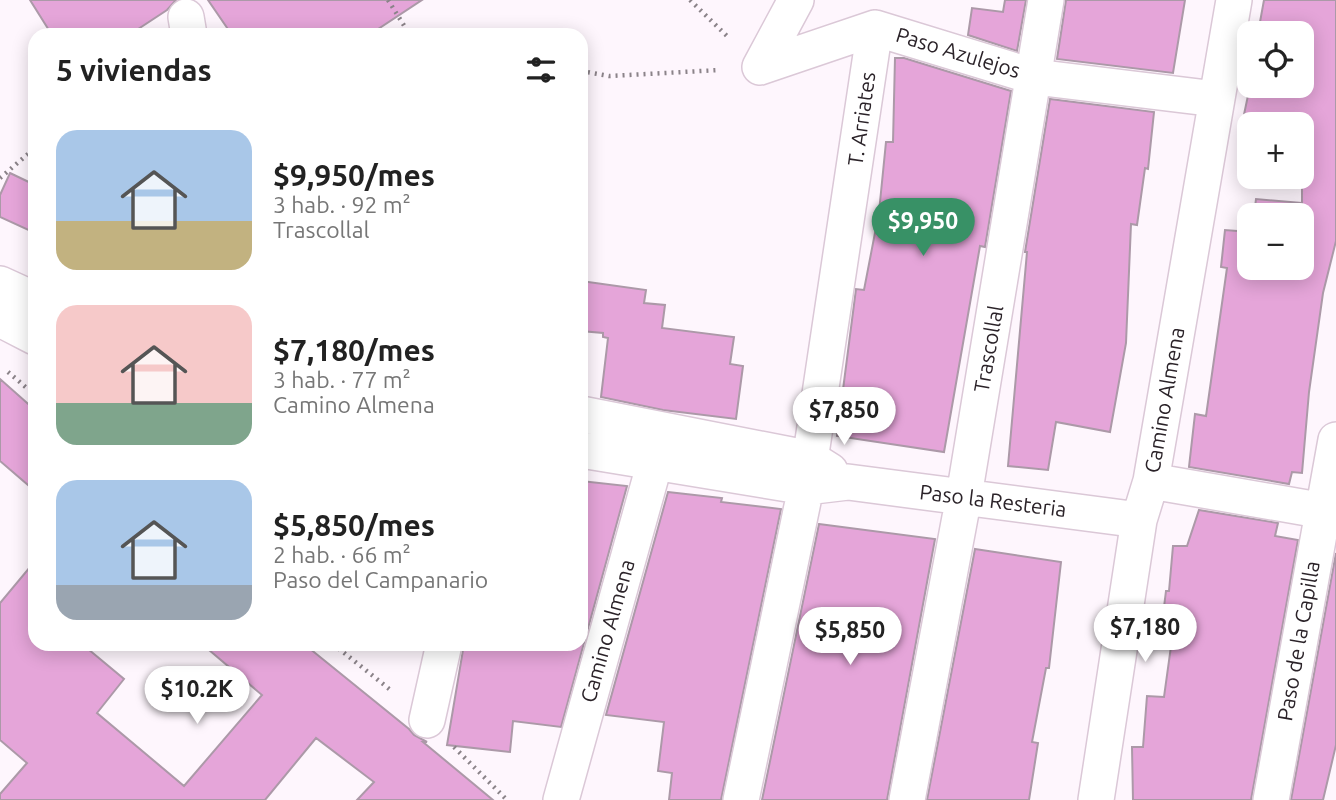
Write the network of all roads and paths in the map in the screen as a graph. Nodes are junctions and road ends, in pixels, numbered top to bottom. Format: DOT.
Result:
graph roads {
  1 [pos="388,0"];
  2 [pos="690,0"];
  3 [pos="796,0"];
  4 [pos="1046,0"];
  5 [pos="1234,0"];
  6 [pos="406,28"];
  7 [pos="875,28"];
  8 [pos="760,67"];
  9 [pos="588,72"];
  10 [pos="1035,77"];
  11 [pos="1216,99"];
  12 [pos="28,154"];
  13 [pos="0,178"];
  14 [pos="0,284"];
  15 [pos="28,297"];
  16 [pos="0,319"];
  17 [pos="28,333"];
  18 [pos="0,364"];
  19 [pos="28,389"];
  20 [pos="588,416"];
  21 [pos="1336,440"];
  22 [pos="588,451"];
  23 [pos="655,462"];
  24 [pos="809,473"];
  25 [pos="1151,481"];
  26 [pos="964,496"];
  27 [pos="1330,512"];
  28 [pos="1139,520"];
  29 [pos="442,651"];
  30 [pos="427,719"];
  31 [pos="561,800"];
  32 [pos="741,800"];
  33 [pos="907,800"];
  34 [pos="1096,800"];
  35 [pos="1270,800"];
  1 -- 6 [label="path"];
  2 -- 8 [label="path"];
  3 -- 8 [label="street"];
  4 -- 10 [label="street, Trascollal"];
  5 -- 11 [label="street, Camino Almena"];
  7 -- 8 [label="street, Paso Azulejos"];
  7 -- 10 [label="street, Paso Azulejos"];
  7 -- 24 [label="street, T. Arriates"];
  8 -- 9 [label="path"];
  10 -- 11 [label="street, Paso Azulejos"];
  10 -- 26 [label="street, Trascollal"];
  11 -- 25 [label="street, Camino Almena"];
  12 -- 13 [label="path"];
  14 -- 15 [label="street"];
  16 -- 17 [label="street"];
  18 -- 19 [label="path"];
  20 -- 24 [label="street"];
  21 -- 27 [label="street, Paso de la Capilla"];
  22 -- 23 [label="street"];
  23 -- 24 [label="street"];
  23 -- 31 [label="street, Camino Almena"];
  24 -- 26 [label="street, Paso la Resteria"];
  24 -- 32 [label="street, T. Arriates"];
  25 -- 27 [label="street"];
  25 -- 28 [label="street, Camino Almena"];
  26 -- 28 [label="street, Paso la Resteria"];
  26 -- 33 [label="street, Trascollal"];
  27 -- 35 [label="street, Paso de la Capilla"];
  28 -- 34 [label="street, Camino Almena"];
  29 -- 30 [label="street"];
}
